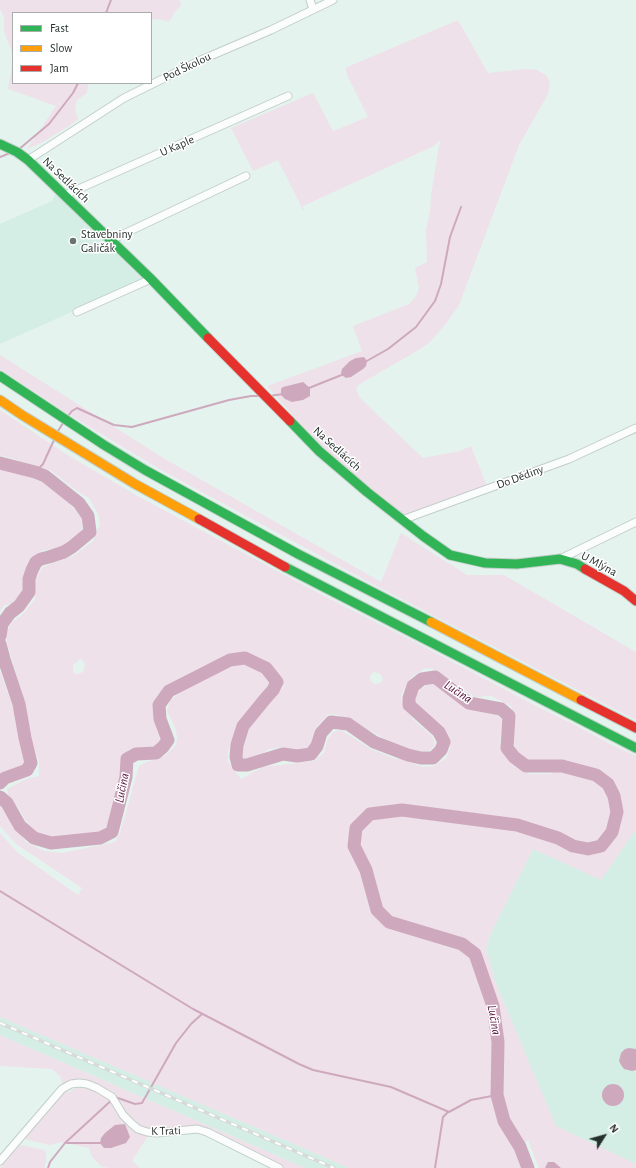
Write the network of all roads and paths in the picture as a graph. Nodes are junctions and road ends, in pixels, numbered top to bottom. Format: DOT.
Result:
graph roads {
  1 [pos="310,0"];
  2 [pos="333,0"];
  3 [pos="313,9"];
  4 [pos="288,96"];
  5 [pos="0,144"];
  6 [pos="28,160"];
  7 [pos="246,176"];
  8 [pos="65,195"];
  9 [pos="110,240"];
  10 [pos="151,279"];
  11 [pos="77,312"];
  12 [pos="0,376"];
  13 [pos="0,400"];
  14 [pos="0,405"];
  15 [pos="22,415"];
  16 [pos="636,428"];
  17 [pos="402,520"];
  18 [pos="636,522"];
  19 [pos="560,559"];
  20 [pos="546,561"];
  21 [pos="636,601"];
  22 [pos="636,728"];
  23 [pos="636,748"];
  24 [pos="0,1161"];
  25 [pos="279,1168"];
  1 -- 3 [label="street"];
  2 -- 3 [label="street, Pod Školou"];
  3 -- 6 [label="street, Pod Školou"];
  4 -- 8 [label="street, U Kaple"];
  5 -- 6 [label="main road, Na Sedlácích"];
  6 -- 8 [label="main road, Na Sedlácích"];
  7 -- 9 [label="street"];
  8 -- 9 [label="main road, Na Sedlácích"];
  9 -- 10 [label="main road, Na Sedlácích"];
  10 -- 11 [label="street"];
  10 -- 17 [label="main road, Na Sedlácích"];
  12 -- 22 [label="main road"];
  13 -- 15 [label="main road"];
  14 -- 15 [label="main road"];
  15 -- 23 [label="main road"];
  16 -- 17 [label="street, Do Dědiny"];
  17 -- 20 [label="main road, Na Sedlácích"];
  18 -- 19 [label="street"];
  19 -- 20 [label="main road, U Mlýna"];
  19 -- 21 [label="main road, U Mlýna"];
  24 -- 25 [label="street, K Trati"];
}
